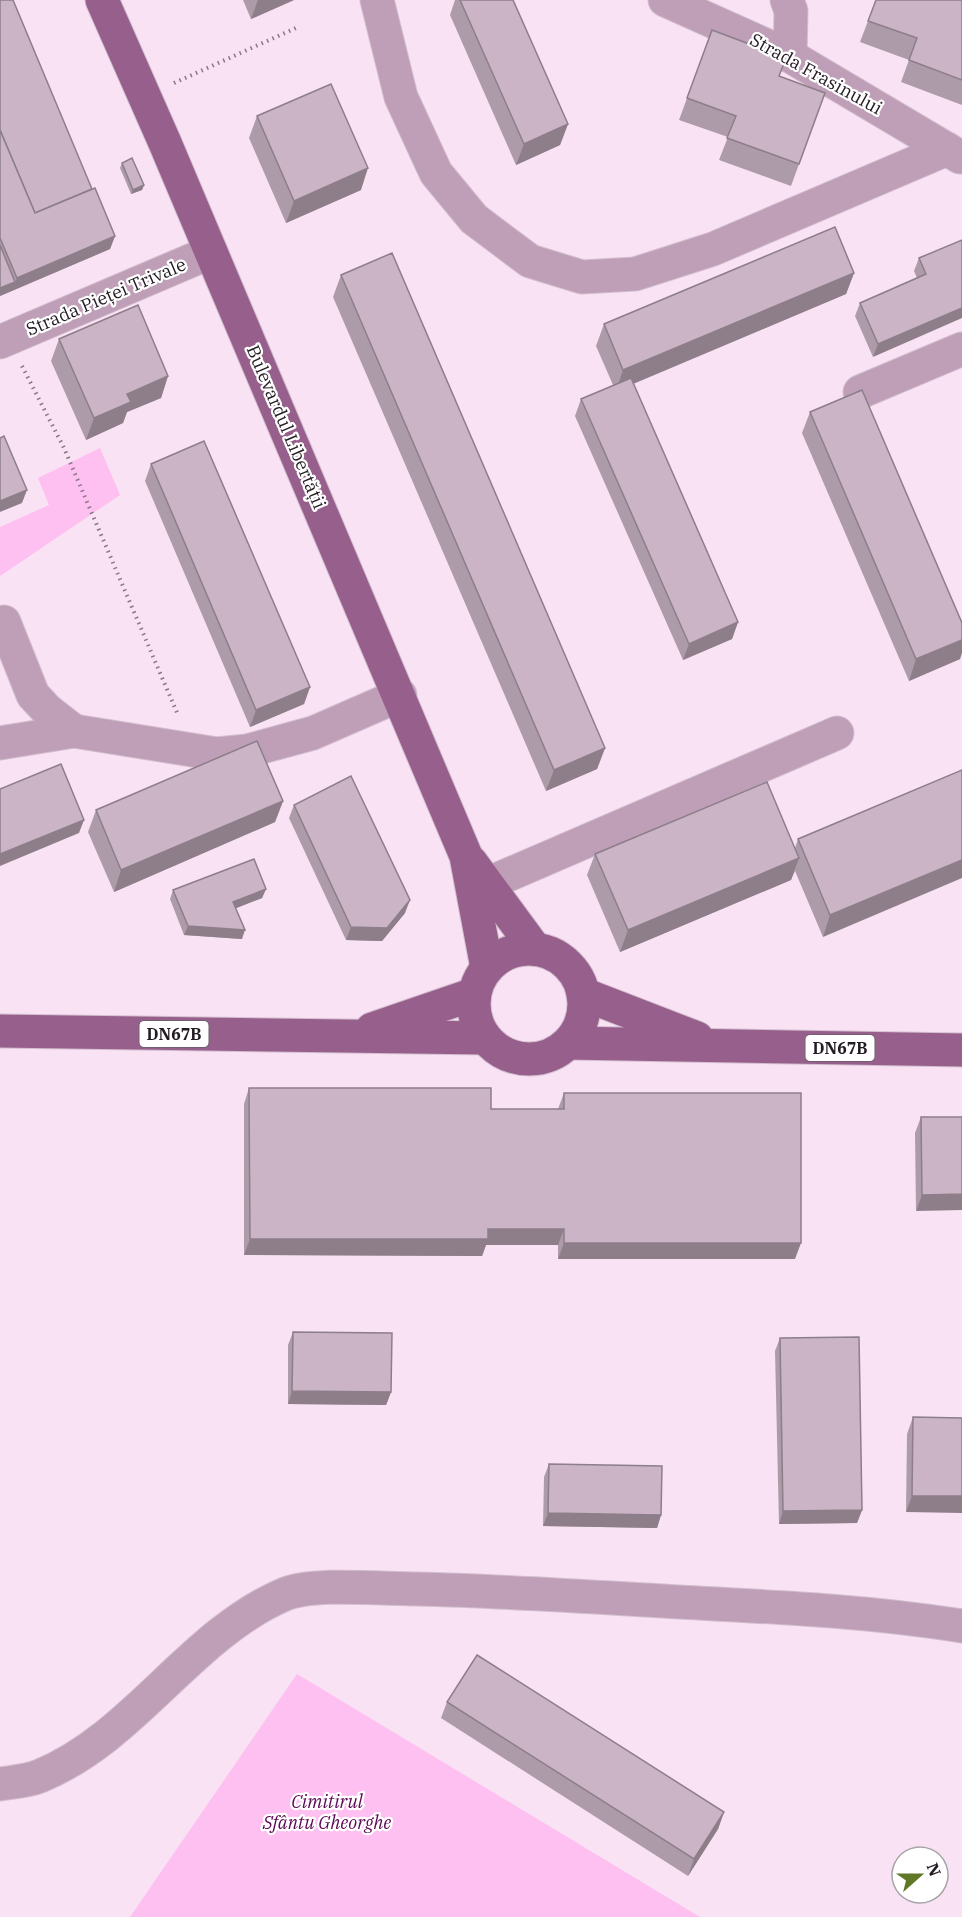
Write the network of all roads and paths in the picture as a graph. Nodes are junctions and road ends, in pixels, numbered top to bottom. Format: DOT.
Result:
graph roads {
  1 [pos="102,0"];
  2 [pos="377,0"];
  3 [pos="665,0"];
  4 [pos="787,0"];
  5 [pos="296,28"];
  6 [pos="790,56"];
  7 [pos="144,97"];
  8 [pos="954,153"];
  9 [pos="211,252"];
  10 [pos="4,341"];
  11 [pos="962,349"];
  12 [pos="860,392"];
  13 [pos="4,622"];
  14 [pos="400,695"];
  15 [pos="74,731"];
  16 [pos="837,733"];
  17 [pos="0,743"];
  18 [pos="193,750"];
  19 [pos="466,856"];
  20 [pos="487,884"];
  21 [pos="535,949"];
  22 [pos="480,981"];
  23 [pos="583,994"];
  24 [pos="0,1031"];
  25 [pos="348,1037"];
  26 [pos="485,1038"];
  27 [pos="568,1043"];
  28 [pos="719,1046"];
  29 [pos="962,1050"];
  30 [pos="962,1626"];
  31 [pos="0,1784"];
  1 -- 7 [label="main road, Bulevardul Libertății"];
  2 -- 8 [label="street"];
  3 -- 6 [label="street, Strada Frasinului"];
  4 -- 6 [label="street"];
  5 -- 7 [label="path"];
  6 -- 8 [label="street, Strada Frasinului"];
  7 -- 9 [label="main road, Bulevardul Libertății"];
  9 -- 10 [label="street, Strada Pieței Trivale"];
  9 -- 14 [label="main road, Bulevardul Libertății"];
  10 -- 18 [label="path"];
  11 -- 12 [label="street"];
  13 -- 15 [label="street"];
  14 -- 18 [label="street"];
  14 -- 19 [label="main road, Bulevardul Libertății"];
  15 -- 17 [label="street"];
  15 -- 18 [label="street"];
  16 -- 20 [label="street"];
  19 -- 20 [label="main road, Bulevardul Libertății"];
  19 -- 22 [label="main road, Bulevardul Libertății"];
  20 -- 21 [label="main road, Bulevardul Libertății"];
  21 -- 22 [label="main road"];
  21 -- 23 [label="main road"];
  22 -- 25 [label="main road"];
  22 -- 26 [label="main road"];
  23 -- 27 [label="main road"];
  23 -- 28 [label="main road"];
  24 -- 25 [label="main road, DN67B"];
  25 -- 26 [label="main road"];
  26 -- 27 [label="main road"];
  27 -- 28 [label="main road"];
  28 -- 29 [label="main road, DN67B"];
  30 -- 31 [label="street"];
}
